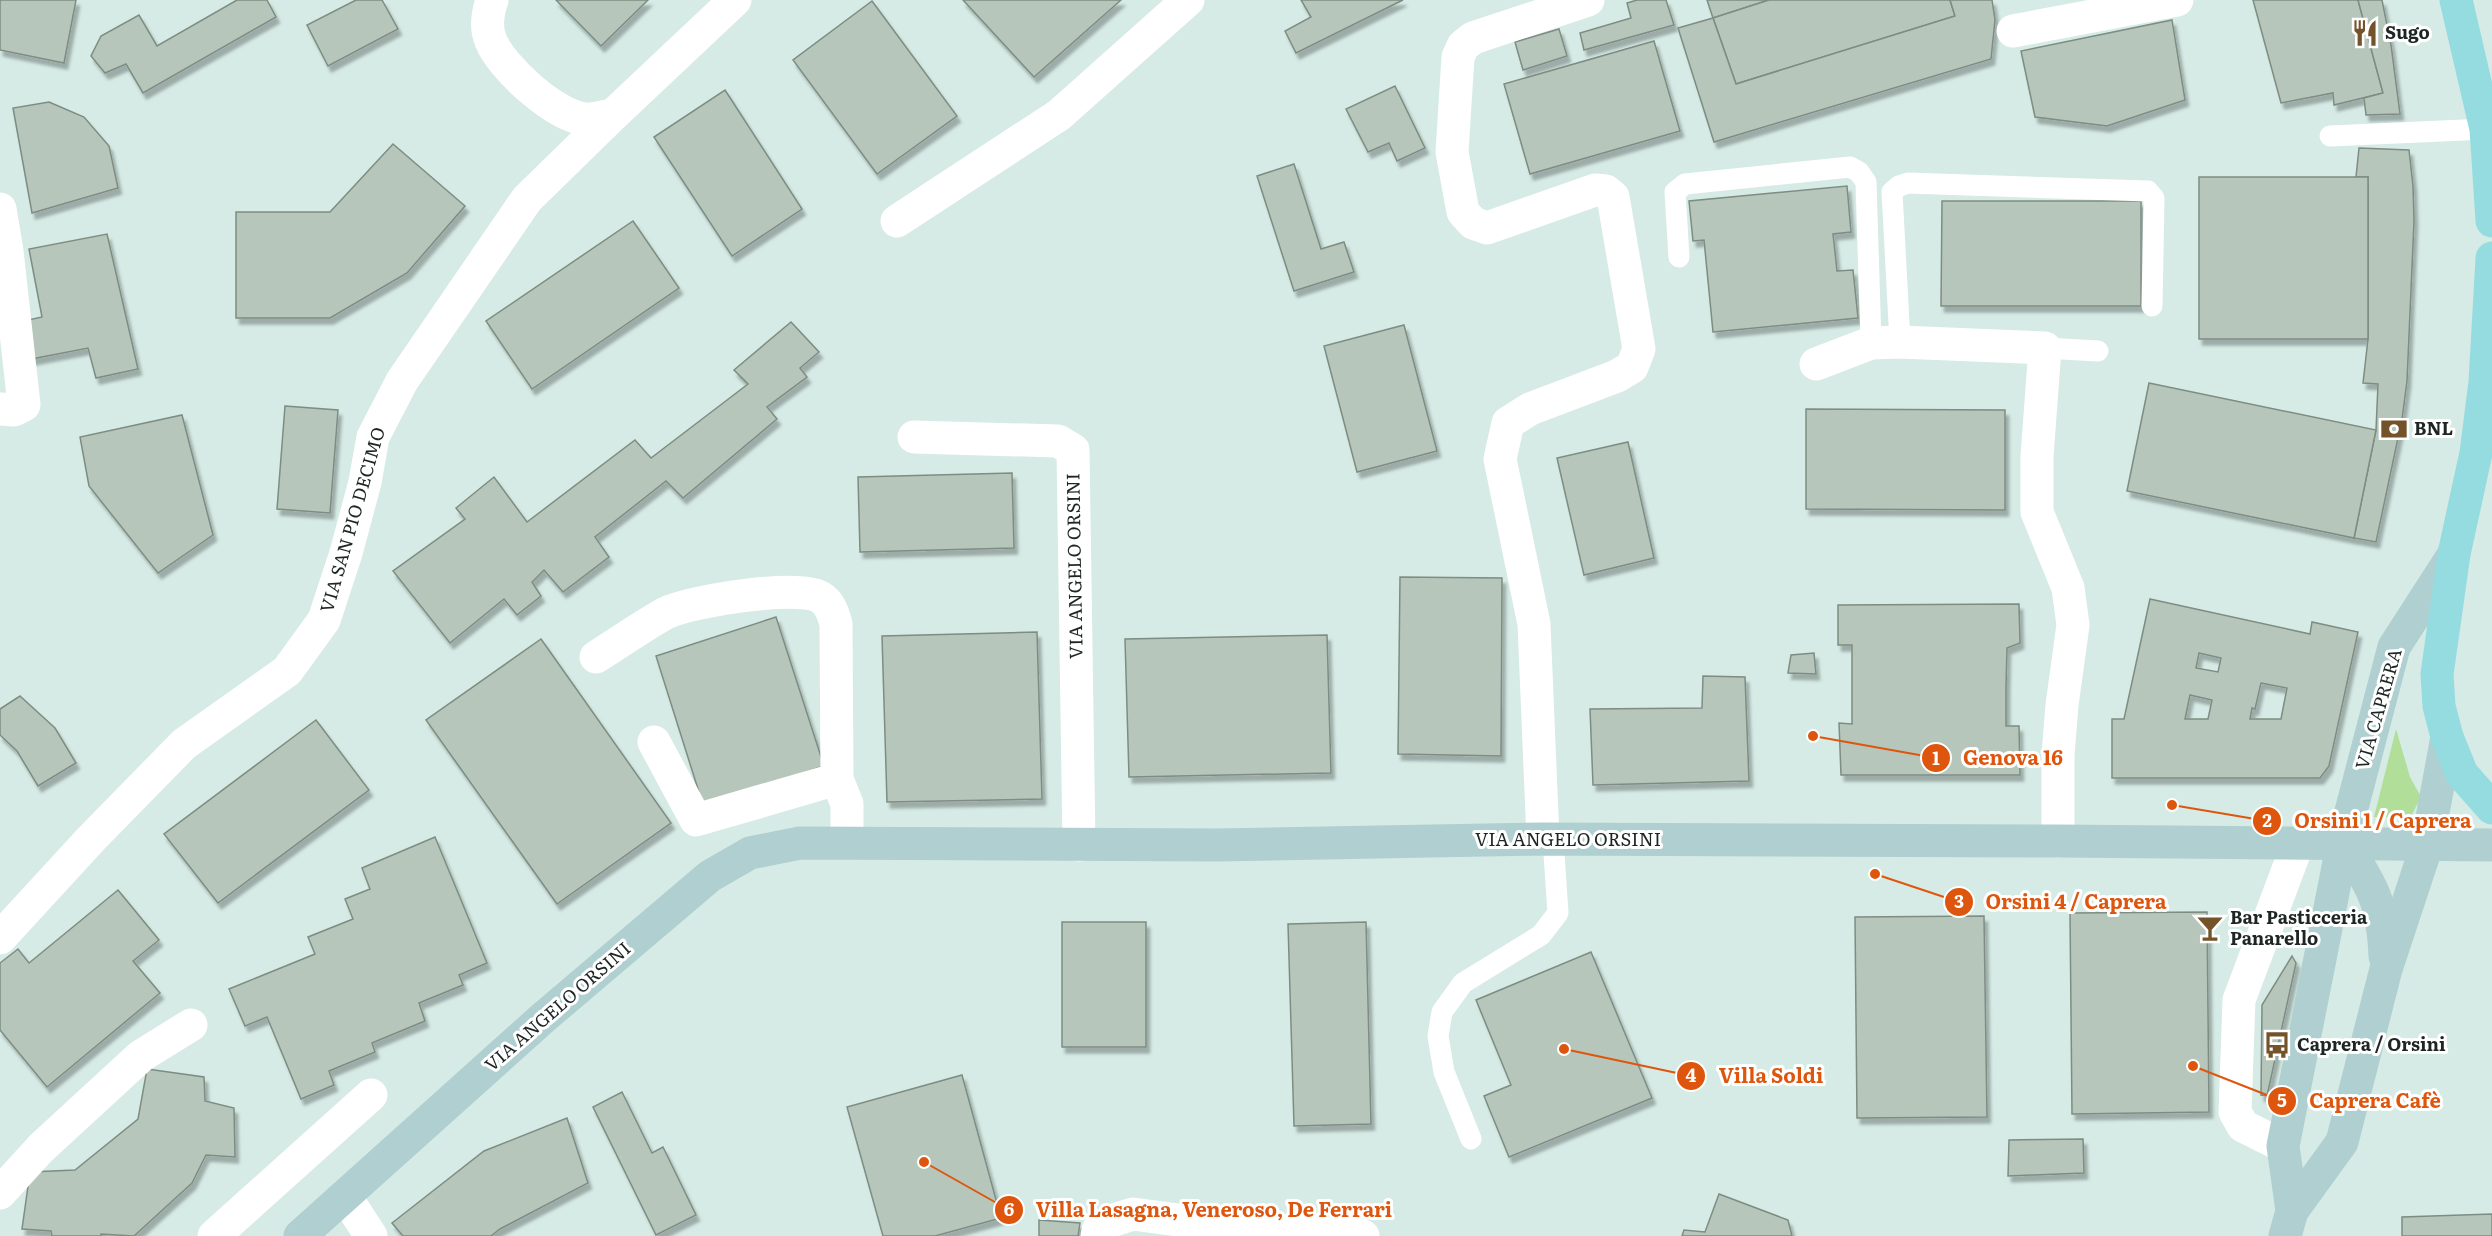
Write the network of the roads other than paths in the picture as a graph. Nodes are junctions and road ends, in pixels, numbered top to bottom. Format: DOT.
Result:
graph roads {
  1 [pos="492,0"];
  2 [pos="735,0"];
  3 [pos="1188,0"];
  4 [pos="1588,0"];
  5 [pos="2177,0"];
  6 [pos="2456,0"];
  7 [pos="2013,31"];
  8 [pos="613,115"];
  9 [pos="2486,129"];
  10 [pos="2330,136"];
  11 [pos="0,209"];
  12 [pos="897,220"];
  13 [pos="2492,221"];
  14 [pos="1679,257"];
  15 [pos="2492,258"];
  16 [pos="2152,306"];
  17 [pos="2491,306"];
  18 [pos="1885,342"];
  19 [pos="2045,348"];
  20 [pos="2098,351"];
  21 [pos="1816,364"];
  22 [pos="0,410"];
  23 [pos="914,437"];
  24 [pos="2484,455"];
  25 [pos="2454,554"];
  26 [pos="596,657"];
  27 [pos="2447,737"];
  28 [pos="654,742"];
  29 [pos="837,779"];
  30 [pos="2492,807"];
  31 [pos="1548,839"];
  32 [pos="2058,841"];
  33 [pos="847,842"];
  34 [pos="2298,843"];
  35 [pos="2343,843"];
  36 [pos="1079,845"];
  37 [pos="2427,845"];
  38 [pos="2492,845"];
  39 [pos="2,936"];
  40 [pos="2386,969"];
  41 [pos="191,1025"];
  42 [pos="371,1095"];
  43 [pos="1471,1139"];
  44 [pos="2283,1146"];
  45 [pos="0,1193"];
  46 [pos="345,1196"];
  47 [pos="2288,1223"];
  48 [pos="214,1236"];
  49 [pos="300,1236"];
  50 [pos="371,1236"];
  51 [pos="1097,1236"];
  52 [pos="1363,1236"];
  1 -- 8 [label="street"];
  2 -- 8 [label="street, VIA SAN PIO DECIMO"];
  3 -- 12 [label="street"];
  4 -- 31 [label="street"];
  5 -- 7 [label="street"];
  6 -- 9 [label="main road"];
  8 -- 39 [label="street, VIA SAN PIO DECIMO"];
  9 -- 10 [label="lane"];
  9 -- 13 [label="main road"];
  11 -- 22 [label="street"];
  14 -- 18 [label="lane"];
  15 -- 17 [label="main road, VIA CAPRERA"];
  16 -- 18 [label="lane"];
  17 -- 24 [label="main road, VIA CAPRERA"];
  18 -- 19 [label="street"];
  18 -- 21 [label="street"];
  19 -- 20 [label="lane"];
  19 -- 32 [label="street"];
  23 -- 36 [label="street, VIA ANGELO ORSINI"];
  24 -- 25 [label="main road, VIA CAPRERA"];
  25 -- 27 [label="main road, VIA CAPRERA"];
  25 -- 35 [label="street, VIA CAPRERA"];
  26 -- 29 [label="street"];
  27 -- 30 [label="main road"];
  27 -- 37 [label="street, VIA CAPRERA"];
  28 -- 29 [label="street"];
  29 -- 33 [label="street"];
  31 -- 32 [label="street, VIA ANGELO ORSINI"];
  31 -- 36 [label="street, VIA ANGELO ORSINI"];
  31 -- 43 [label="lane"];
  32 -- 34 [label="street, VIA ANGELO ORSINI"];
  33 -- 36 [label="street, VIA ANGELO ORSINI"];
  33 -- 46 [label="street, VIA ANGELO ORSINI"];
  34 -- 35 [label="street, VIA ANGELO ORSINI"];
  34 -- 44 [label="street"];
  35 -- 37 [label="street, VIA ANGELO ORSINI"];
  35 -- 40 [label="street, VIA CAPRERA"];
  35 -- 44 [label="street, VIA CAPRERA"];
  37 -- 38 [label="street, VIA ANGELO ORSINI"];
  37 -- 40 [label="street, VIA CAPRERA"];
  40 -- 47 [label="street, VIA CAPRERA"];
  41 -- 45 [label="street"];
  42 -- 48 [label="street"];
  44 -- 47 [label="street, VIA CAPRERA"];
  46 -- 49 [label="street, VIA ANGELO ORSINI"];
  46 -- 50 [label="street"];
  51 -- 52 [label="street"];
}
